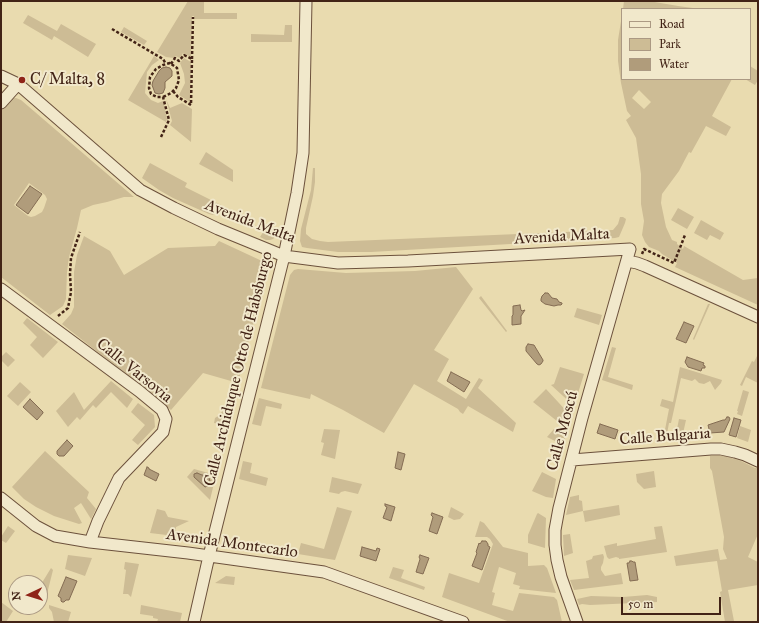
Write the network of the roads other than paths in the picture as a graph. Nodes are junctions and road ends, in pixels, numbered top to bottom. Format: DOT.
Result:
graph roads {
  1 [pos="306,1"];
  2 [pos="1,76"];
  3 [pos="18,84"];
  4 [pos="1,103"];
  5 [pos="630,249"];
  6 [pos="284,256"];
  7 [pos="627,261"];
  8 [pos="1,289"];
  9 [pos="758,317"];
  10 [pos="572,460"];
  11 [pos="758,461"];
  12 [pos="1,498"];
  13 [pos="90,542"];
  14 [pos="208,556"];
  15 [pos="194,622"];
  16 [pos="463,622"];
  17 [pos="577,622"];
  1 -- 6 [label="street, Calle Archiduque Otto de Habsburgo"];
  2 -- 3 [label="street, Avenida Malta"];
  3 -- 4 [label="street"];
  3 -- 6 [label="street, Avenida Malta"];
  5 -- 6 [label="street, Avenida Malta"];
  5 -- 7 [label="street, Calle Moscú"];
  6 -- 14 [label="street, Calle Archiduque Otto de Habsburgo"];
  7 -- 9 [label="street"];
  7 -- 10 [label="street, Calle Moscú"];
  8 -- 13 [label="street, Calle Varsovia"];
  10 -- 11 [label="street, Calle Bulgaria"];
  10 -- 17 [label="street, Calle Moscú"];
  12 -- 13 [label="street, Avenida Montecarlo"];
  13 -- 14 [label="street, Avenida Montecarlo"];
  14 -- 15 [label="street, Calle Archiduque Otto de Habsburgo"];
  14 -- 16 [label="street, Avenida Montecarlo"];
}
